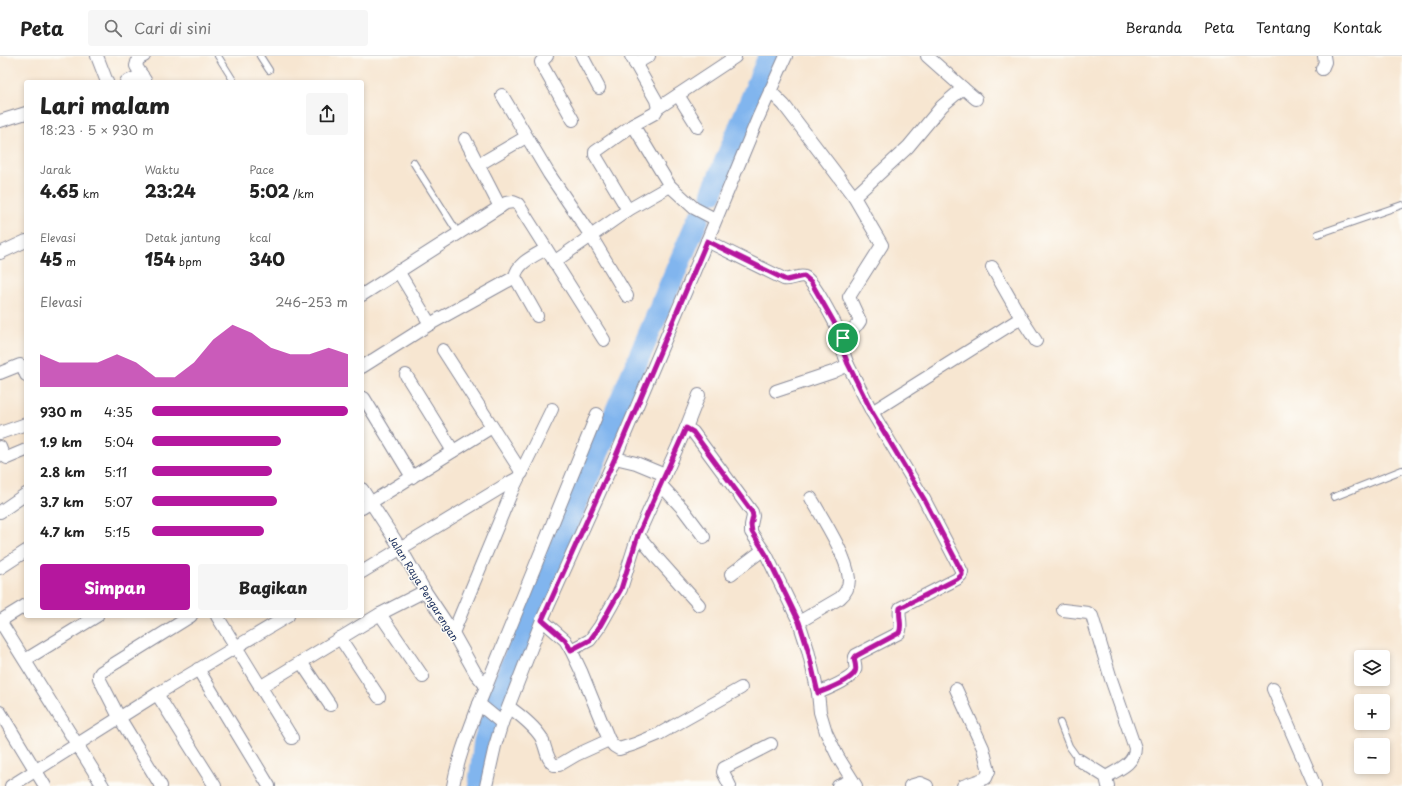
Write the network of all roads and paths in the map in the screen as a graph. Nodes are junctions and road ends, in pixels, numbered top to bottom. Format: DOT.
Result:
graph roads {
  1 [pos="97,56"];
  2 [pos="144,56"];
  3 [pos="218,56"];
  4 [pos="260,56"];
  5 [pos="547,56"];
  6 [pos="582,56"];
  7 [pos="649,56"];
  8 [pos="735,56"];
  9 [pos="786,56"];
  10 [pos="928,56"];
  11 [pos="1324,56"];
  12 [pos="633,60"];
  13 [pos="1322,69"];
  14 [pos="268,70"];
  15 [pos="144,79"];
  16 [pos="106,80"];
  17 [pos="233,80"];
  18 [pos="599,88"];
  19 [pos="963,88"];
  20 [pos="770,91"];
  21 [pos="678,95"];
  22 [pos="502,96"];
  23 [pos="976,99"];
  24 [pos="658,108"];
  25 [pos="24,114"];
  26 [pos="0,120"];
  27 [pos="573,120"];
  28 [pos="634,125"];
  29 [pos="698,127"];
  30 [pos="526,137"];
  31 [pos="465,139"];
  32 [pos="413,162"];
  33 [pos="478,165"];
  34 [pos="670,186"];
  35 [pos="854,197"];
  36 [pos="1402,204"];
  37 [pos="500,207"];
  38 [pos="628,210"];
  39 [pos="711,217"];
  40 [pos="458,233"];
  41 [pos="1318,234"];
  42 [pos="591,236"];
  43 [pos="707,241"];
  44 [pos="24,242"];
  45 [pos="546,249"];
  46 [pos="0,253"];
  47 [pos="554,262"];
  48 [pos="992,267"];
  49 [pos="398,271"];
  50 [pos="515,277"];
  51 [pos="364,294"];
  52 [pos="626,296"];
  53 [pos="537,316"];
  54 [pos="1021,318"];
  55 [pos="430,324"];
  56 [pos="843,338"];
  57 [pos="604,340"];
  58 [pos="1036,341"];
  59 [pos="443,350"];
  60 [pos="848,364"];
  61 [pos="364,366"];
  62 [pos="24,370"];
  63 [pos="0,373"];
  64 [pos="406,375"];
  65 [pos="776,391"];
  66 [pos="699,395"];
  67 [pos="364,398"];
  68 [pos="552,409"];
  69 [pos="872,412"];
  70 [pos="597,414"];
  71 [pos="24,425"];
  72 [pos="492,427"];
  73 [pos="686,428"];
  74 [pos="0,433"];
  75 [pos="0,447"];
  76 [pos="24,451"];
  77 [pos="453,451"];
  78 [pos="615,458"];
  79 [pos="1402,470"];
  80 [pos="520,476"];
  81 [pos="412,477"];
  82 [pos="663,479"];
  83 [pos="24,495"];
  84 [pos="1334,497"];
  85 [pos="811,498"];
  86 [pos="366,506"];
  87 [pos="0,512"];
  88 [pos="638,535"];
  89 [pos="704,538"];
  90 [pos="401,549"];
  91 [pos="763,550"];
  92 [pos="24,552"];
  93 [pos="0,568"];
  94 [pos="364,571"];
  95 [pos="731,574"];
  96 [pos="425,591"];
  97 [pos="699,605"];
  98 [pos="24,606"];
  99 [pos="1063,610"];
  100 [pos="380,614"];
  101 [pos="94,618"];
  102 [pos="188,618"];
  103 [pos="218,618"];
  104 [pos="285,618"];
  105 [pos="542,620"];
  106 [pos="0,621"];
  107 [pos="799,622"];
  108 [pos="452,633"];
  109 [pos="340,638"];
  110 [pos="236,647"];
  111 [pos="571,650"];
  112 [pos="24,660"];
  113 [pos="301,662"];
  114 [pos="198,669"];
  115 [pos="423,677"];
  116 [pos="486,686"];
  117 [pos="260,687"];
  118 [pos="741,688"];
  119 [pos="956,689"];
  120 [pos="1273,689"];
  121 [pos="818,693"];
  122 [pos="157,694"];
  123 [pos="379,697"];
  124 [pos="330,705"];
  125 [pos="508,707"];
  126 [pos="0,712"];
  127 [pos="490,714"];
  128 [pos="120,717"];
  129 [pos="1060,723"];
  130 [pos="292,738"];
  131 [pos="609,740"];
  132 [pos="77,744"];
  133 [pos="771,744"];
  134 [pos="1079,760"];
  135 [pos="35,770"];
  136 [pos="1107,782"];
  137 [pos="854,783"];
  138 [pos="11,786"];
  139 [pos="45,786"];
  140 [pos="103,786"];
  141 [pos="161,786"];
  142 [pos="215,786"];
  143 [pos="269,786"];
  144 [pos="453,786"];
  145 [pos="486,786"];
  146 [pos="730,786"];
  147 [pos="838,786"];
  148 [pos="910,786"];
  149 [pos="927,786"];
  150 [pos="963,786"];
  151 [pos="1315,786"];
  1 -- 16 [label="street"];
  2 -- 15 [label="street"];
  3 -- 17 [label="lane"];
  4 -- 14 [label="lane"];
  5 -- 27 [label="street"];
  6 -- 18 [label="street"];
  7 -- 12 [label="street"];
  8 -- 21 [label="street"];
  9 -- 20 [label="street"];
  10 -- 19 [label="street"];
  11 -- 13 [label="street"];
  12 -- 24 [label="street"];
  19 -- 23 [label="street"];
  19 -- 35 [label="street"];
  20 -- 35 [label="street"];
  20 -- 39 [label="street"];
  21 -- 24 [label="street"];
  21 -- 29 [label="street"];
  22 -- 30 [label="street"];
  24 -- 28 [label="street"];
  25 -- 26 [label="street"];
  28 -- 34 [label="street"];
  28 -- 38 [label="street"];
  30 -- 33 [label="street"];
  30 -- 42 [label="street"];
  31 -- 33 [label="street"];
  32 -- 40 [label="lane"];
  33 -- 37 [label="street"];
  34 -- 38 [label="street"];
  34 -- 39 [label="street"];
  35 -- 56 [label="street"];
  36 -- 41 [label="lane"];
  37 -- 40 [label="street"];
  37 -- 45 [label="street"];
  38 -- 42 [label="street"];
  39 -- 43 [label="street"];
  40 -- 49 [label="street"];
  42 -- 47 [label="street"];
  42 -- 52 [label="street"];
  43 -- 56 [label="street"];
  43 -- 78 [label="street"];
  44 -- 46 [label="street"];
  45 -- 47 [label="street"];
  45 -- 50 [label="street"];
  47 -- 57 [label="street"];
  48 -- 54 [label="street"];
  49 -- 51 [label="street"];
  49 -- 55 [label="street"];
  50 -- 53 [label="street"];
  50 -- 55 [label="street"];
  54 -- 58 [label="street"];
  54 -- 69 [label="street"];
  55 -- 61 [label="street"];
  56 -- 60 [label="street"];
  59 -- 72 [label="street"];
  60 -- 65 [label="street"];
  60 -- 69 [label="street"];
  62 -- 63 [label="street"];
  64 -- 77 [label="street"];
  66 -- 73 [label="street"];
  67 -- 81 [label="street"];
  68 -- 80 [label="street"];
  69 -- 121 [label="street"];
  70 -- 116 [label="street"];
  71 -- 74 [label="street"];
  72 -- 77 [label="street"];
  72 -- 80 [label="street"];
  73 -- 82 [label="street"];
  73 -- 91 [label="street"];
  75 -- 76 [label="street"];
  77 -- 81 [label="street"];
  78 -- 82 [label="street"];
  78 -- 105 [label="street"];
  79 -- 84 [label="lane"];
  80 -- 90 [label="street"];
  80 -- 108 [label="street"];
  81 -- 86 [label="street"];
  82 -- 88 [label="street"];
  82 -- 89 [label="street"];
  83 -- 87 [label="street"];
  85 -- 107 [label="street"];
  86 -- 90 [label="street, Jalan Raya Pengarengan"];
  88 -- 97 [label="street"];
  88 -- 111 [label="street"];
  90 -- 94 [label="street"];
  90 -- 96 [label="street, Jalan Raya Pengarengan"];
  91 -- 95 [label="street"];
  91 -- 107 [label="street"];
  92 -- 93 [label="street"];
  96 -- 100 [label="street"];
  96 -- 108 [label="street, Jalan Raya Pengarengan"];
  98 -- 106 [label="street"];
  99 -- 136 [label="street"];
  100 -- 109 [label="street"];
  100 -- 115 [label="street"];
  101 -- 112 [label="street"];
  102 -- 128 [label="street"];
  103 -- 110 [label="street"];
  104 -- 110 [label="street"];
  105 -- 111 [label="street"];
  105 -- 125 [label="street"];
  106 -- 112 [label="street"];
  107 -- 121 [label="street"];
  108 -- 116 [label="street, Jalan Raya Pengarengan"];
  109 -- 113 [label="street"];
  109 -- 123 [label="street"];
  110 -- 114 [label="street"];
  110 -- 117 [label="street"];
  111 -- 131 [label="street"];
  112 -- 132 [label="street"];
  113 -- 117 [label="street"];
  113 -- 124 [label="street"];
  114 -- 122 [label="street"];
  114 -- 143 [label="street"];
  116 -- 127 [label="street"];
  117 -- 130 [label="street"];
  118 -- 131 [label="street"];
  119 -- 150 [label="street"];
  120 -- 151 [label="street"];
  121 -- 137 [label="street"];
  122 -- 128 [label="street"];
  122 -- 142 [label="street"];
  125 -- 127 [label="street"];
  125 -- 131 [label="street"];
  126 -- 135 [label="street"];
  127 -- 144 [label="street"];
  127 -- 145 [label="street"];
  128 -- 132 [label="street"];
  128 -- 141 [label="street"];
  129 -- 134 [label="lane"];
  132 -- 135 [label="street"];
  132 -- 140 [label="street"];
  133 -- 146 [label="street"];
  134 -- 136 [label="street"];
  135 -- 138 [label="street"];
  135 -- 139 [label="street"];
  137 -- 147 [label="street"];
  148 -- 149 [label="street"];
}
